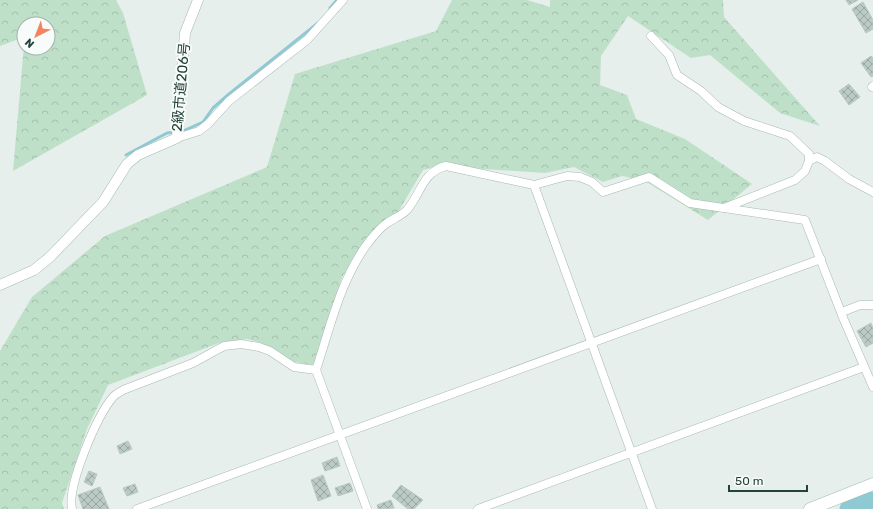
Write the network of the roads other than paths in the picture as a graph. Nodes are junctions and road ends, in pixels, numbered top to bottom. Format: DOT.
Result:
graph roads {
  1 [pos="198,0"];
  2 [pos="343,0"];
  3 [pos="651,36"];
  4 [pos="177,138"];
  5 [pos="809,161"];
  6 [pos="534,186"];
  7 [pos="873,192"];
  8 [pos="724,208"];
  9 [pos="821,259"];
  10 [pos="1,282"];
  11 [pos="873,305"];
  12 [pos="842,312"];
  13 [pos="592,343"];
  14 [pos="864,367"];
  15 [pos="316,370"];
  16 [pos="873,387"];
  17 [pos="340,435"];
  18 [pos="632,452"];
  19 [pos="873,484"];
  20 [pos="72,509"];
  21 [pos="137,509"];
  22 [pos="367,509"];
  23 [pos="478,509"];
  24 [pos="652,509"];
  25 [pos="810,509"];
  1 -- 4 [label="street, 2級市道206号"];
  2 -- 4 [label="street"];
  3 -- 5 [label="street"];
  4 -- 10 [label="street, 2級市道206号"];
  5 -- 7 [label="street"];
  5 -- 8 [label="street"];
  6 -- 8 [label="street"];
  6 -- 13 [label="street"];
  6 -- 15 [label="street"];
  8 -- 9 [label="street"];
  9 -- 12 [label="street"];
  9 -- 13 [label="street"];
  11 -- 12 [label="street"];
  12 -- 14 [label="street"];
  13 -- 17 [label="street"];
  13 -- 18 [label="street"];
  14 -- 16 [label="street"];
  14 -- 18 [label="street"];
  15 -- 17 [label="street"];
  15 -- 20 [label="street"];
  17 -- 21 [label="street"];
  17 -- 22 [label="street"];
  18 -- 23 [label="street"];
  18 -- 24 [label="street"];
  19 -- 25 [label="main road"];
}
